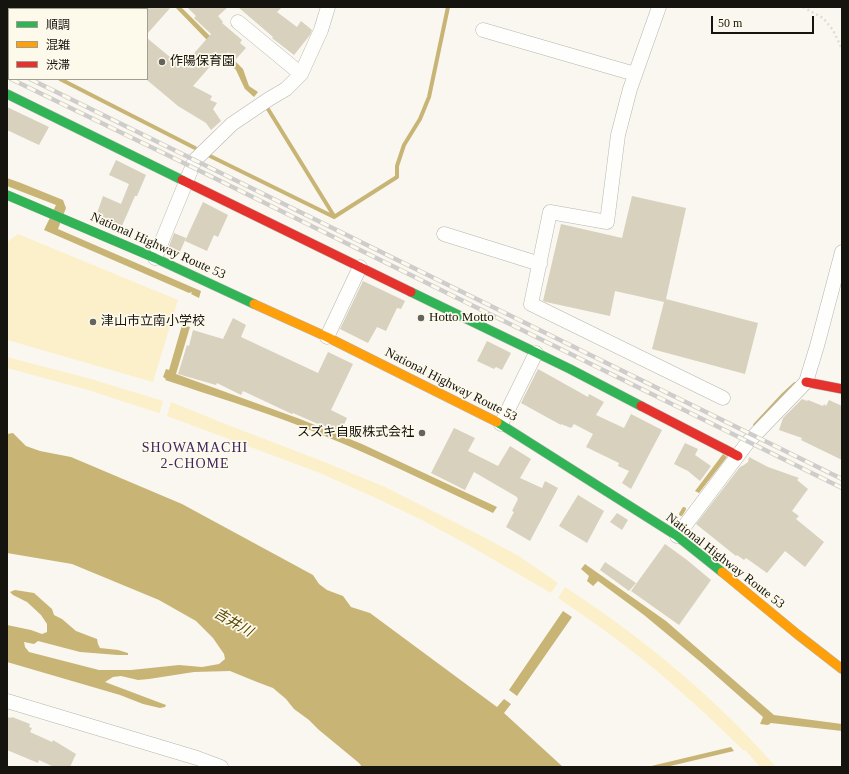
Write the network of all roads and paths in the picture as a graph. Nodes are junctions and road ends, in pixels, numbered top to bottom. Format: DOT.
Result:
graph roads {
  1 [pos="328,7"];
  2 [pos="659,7"];
  3 [pos="803,7"];
  4 [pos="238,22"];
  5 [pos="483,30"];
  6 [pos="842,49"];
  7 [pos="301,74"];
  8 [pos="635,74"];
  9 [pos="7,94"];
  10 [pos="186,182"];
  11 [pos="7,195"];
  12 [pos="444,234"];
  13 [pos="842,252"];
  14 [pos="155,258"];
  15 [pos="540,264"];
  16 [pos="360,267"];
  17 [pos="327,337"];
  18 [pos="536,353"];
  19 [pos="806,382"];
  20 [pos="842,389"];
  21 [pos="723,398"];
  22 [pos="501,424"];
  23 [pos="738,456"];
  24 [pos="677,536"];
  25 [pos="842,668"];
  26 [pos="7,701"];
  27 [pos="221,767"];
  1 -- 7 [label="street"];
  2 -- 8 [label="street"];
  3 -- 6 [label="path"];
  4 -- 7 [label="street"];
  5 -- 8 [label="street"];
  7 -- 10 [label="street"];
  8 -- 15 [label="street"];
  9 -- 10 [label="main road"];
  10 -- 14 [label="street"];
  10 -- 16 [label="main road"];
  11 -- 14 [label="main road, National Highway Route 53"];
  12 -- 15 [label="street"];
  13 -- 19 [label="street"];
  14 -- 17 [label="main road, National Highway Route 53"];
  15 -- 21 [label="street"];
  16 -- 17 [label="street"];
  16 -- 18 [label="main road"];
  17 -- 22 [label="main road, National Highway Route 53"];
  18 -- 22 [label="street"];
  18 -- 23 [label="main road"];
  19 -- 20 [label="main road"];
  19 -- 23 [label="street"];
  22 -- 24 [label="main road, National Highway Route 53"];
  23 -- 24 [label="street"];
  24 -- 25 [label="main road, National Highway Route 53"];
  26 -- 27 [label="street"];
}
